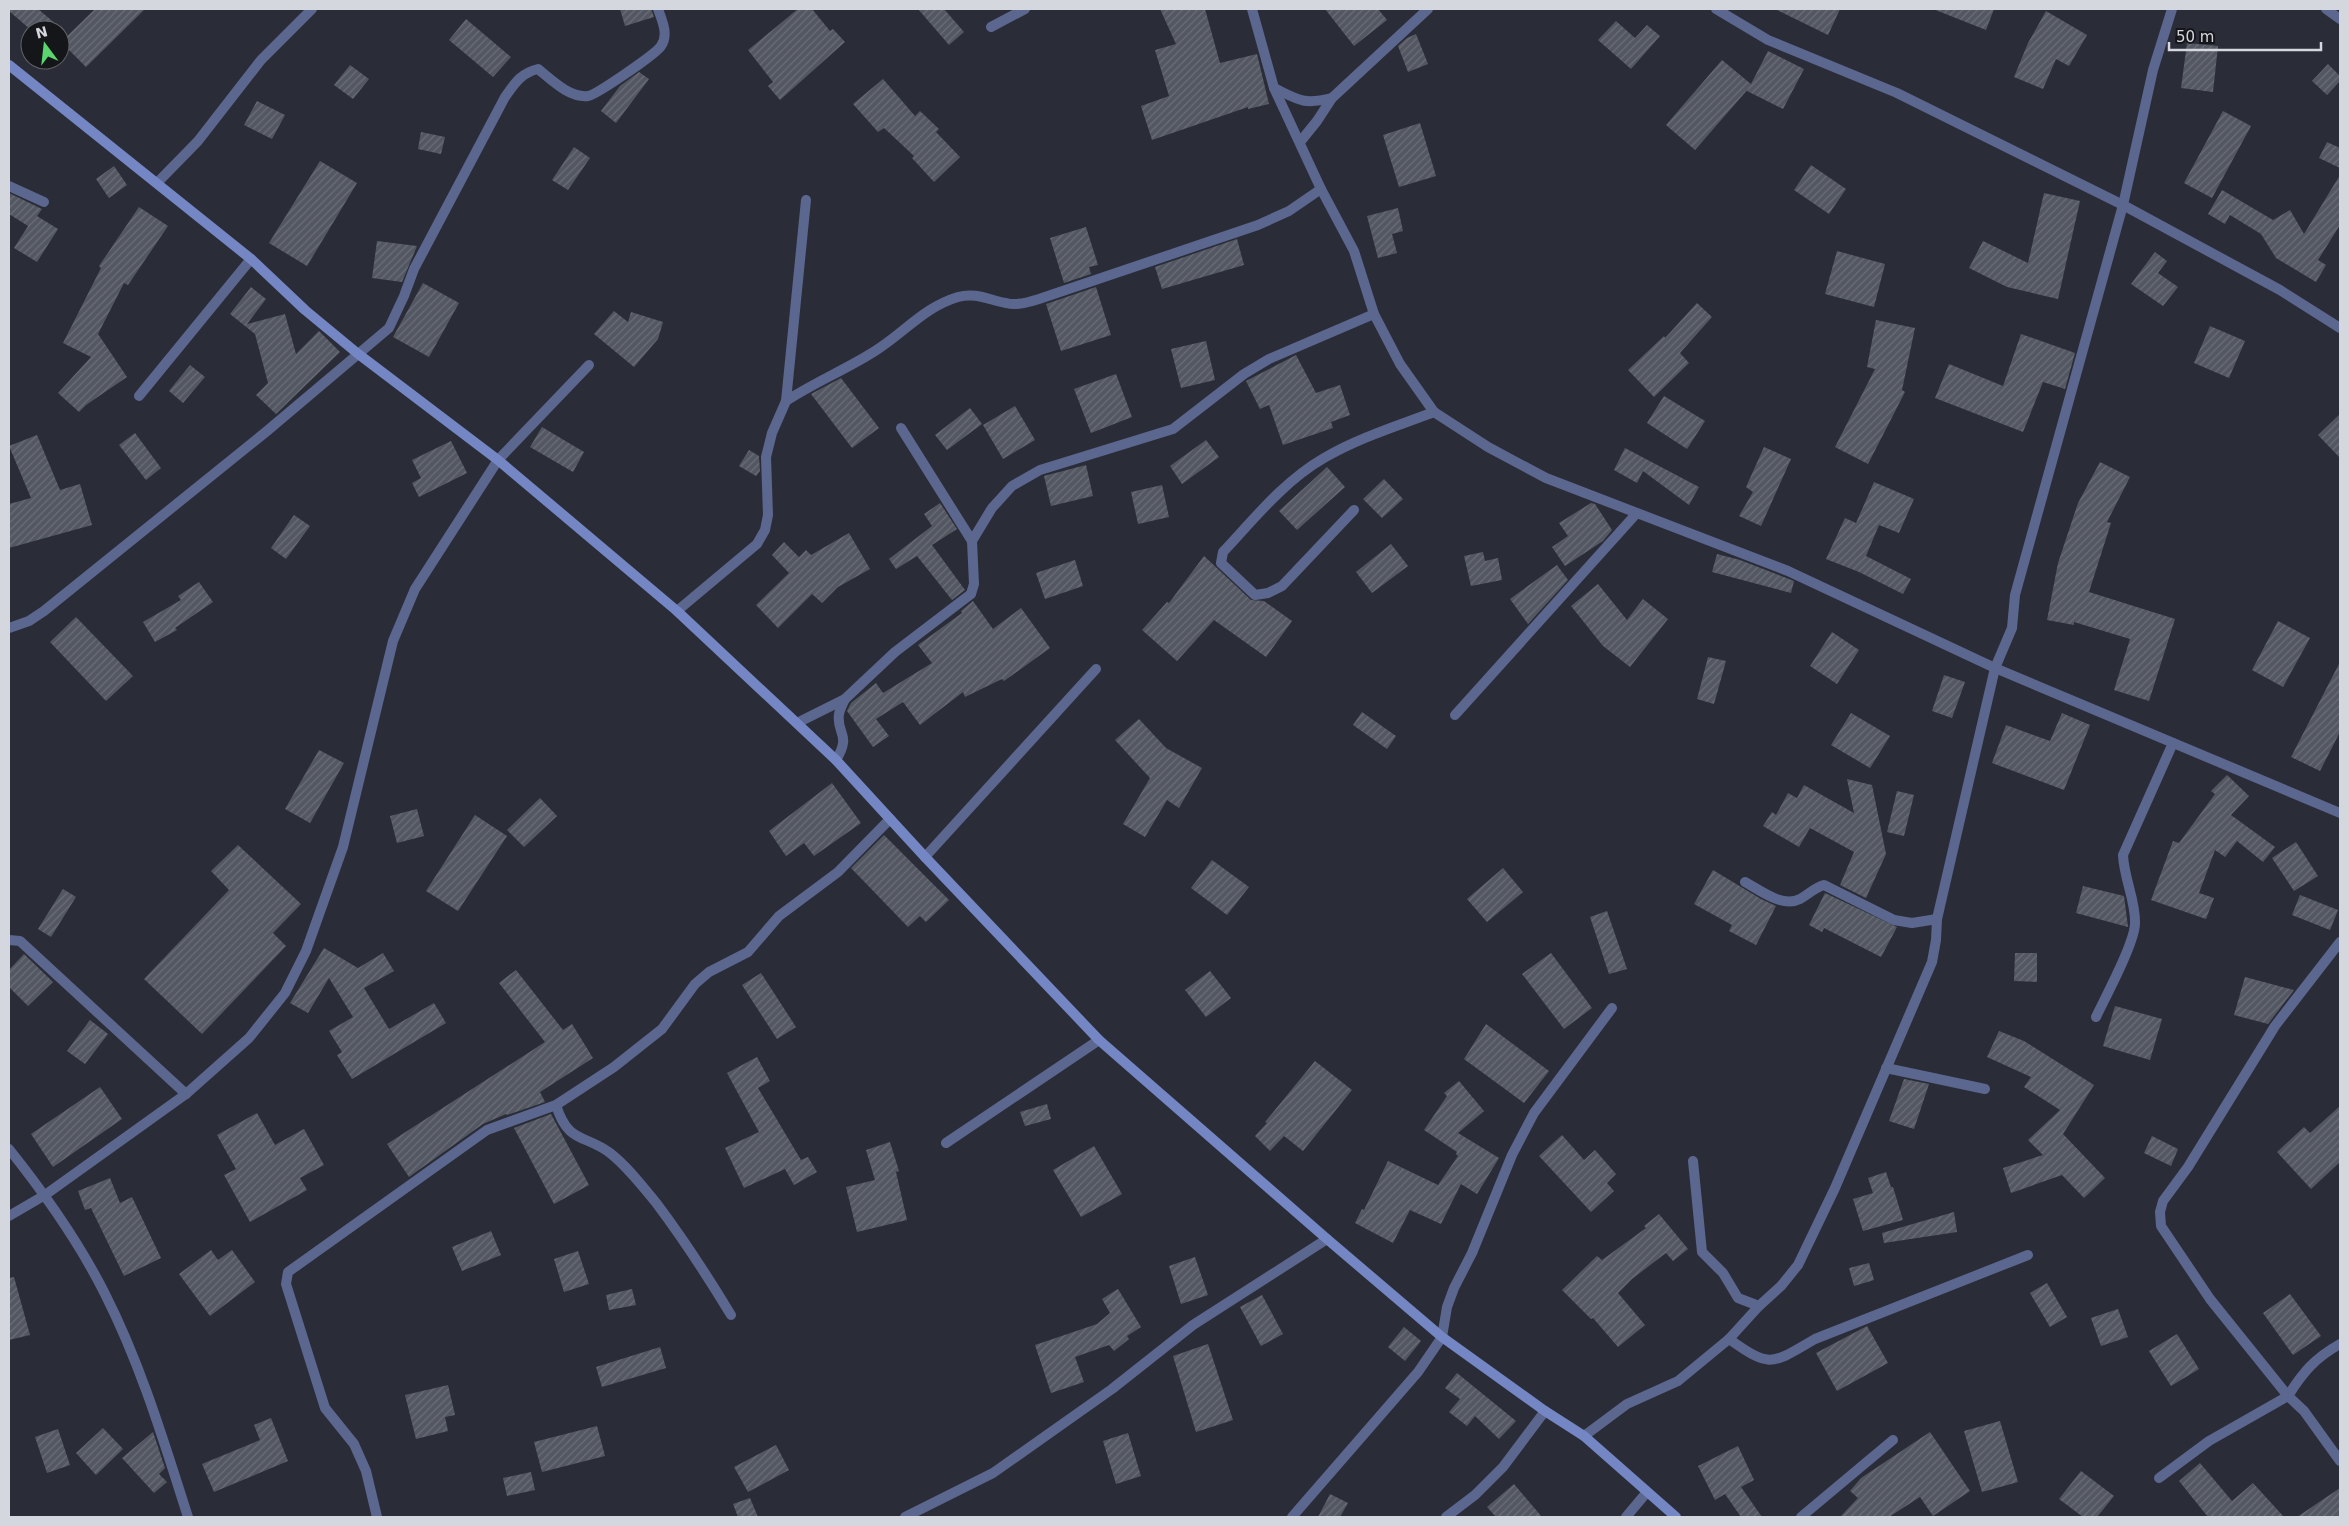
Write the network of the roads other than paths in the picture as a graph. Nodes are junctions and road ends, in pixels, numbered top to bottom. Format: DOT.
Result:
graph roads {
  1 [pos="312,9"];
  2 [pos="658,9"];
  3 [pos="1025,9"];
  4 [pos="1252,9"];
  5 [pos="1428,9"];
  6 [pos="1716,9"];
  7 [pos="2172,9"];
  8 [pos="2326,9"];
  9 [pos="2340,19"];
  10 [pos="991,27"];
  11 [pos="9,65"];
  12 [pos="1274,88"];
  13 [pos="1332,98"];
  14 [pos="1300,142"];
  15 [pos="157,183"];
  16 [pos="9,186"];
  17 [pos="1321,189"];
  18 [pos="806,200"];
  19 [pos="44,202"];
  20 [pos="2123,205"];
  21 [pos="251,259"];
  22 [pos="1374,314"];
  23 [pos="2340,328"];
  24 [pos="357,353"];
  25 [pos="589,365"];
  26 [pos="139,396"];
  27 [pos="786,401"];
  28 [pos="1434,412"];
  29 [pos="901,428"];
  30 [pos="498,460"];
  31 [pos="1354,510"];
  32 [pos="1636,514"];
  33 [pos="972,541"];
  34 [pos="677,611"];
  35 [pos="9,628"];
  36 [pos="1995,668"];
  37 [pos="1096,669"];
  38 [pos="845,699"];
  39 [pos="1455,715"];
  40 [pos="797,723"];
  41 [pos="2173,743"];
  42 [pos="836,760"];
  43 [pos="2340,813"];
  44 [pos="890,819"];
  45 [pos="924,857"];
  46 [pos="1745,882"];
  47 [pos="1937,919"];
  48 [pos="9,940"];
  49 [pos="2340,942"];
  50 [pos="1612,1008"];
  51 [pos="2096,1017"];
  52 [pos="1099,1040"];
  53 [pos="1886,1068"];
  54 [pos="1985,1089"];
  55 [pos="186,1094"];
  56 [pos="556,1105"];
  57 [pos="946,1143"];
  58 [pos="9,1149"];
  59 [pos="1694,1162"];
  60 [pos="45,1195"];
  61 [pos="9,1216"];
  62 [pos="1327,1239"];
  63 [pos="2028,1255"];
  64 [pos="1759,1306"];
  65 [pos="731,1315"];
  66 [pos="1442,1337"];
  67 [pos="1729,1339"];
  68 [pos="2340,1344"];
  69 [pos="2288,1396"];
  70 [pos="1545,1411"];
  71 [pos="1584,1436"];
  72 [pos="1893,1440"];
  73 [pos="2340,1461"];
  74 [pos="2159,1478"];
  75 [pos="1647,1492"];
  76 [pos="188,1517"];
  77 [pos="377,1517"];
  78 [pos="905,1517"];
  79 [pos="1292,1517"];
  80 [pos="1446,1517"];
  81 [pos="1626,1517"];
  82 [pos="1676,1517"];
  83 [pos="1801,1517"];
  1 -- 15 [label="street"];
  2 -- 24 [label="street"];
  3 -- 10 [label="street"];
  4 -- 12 [label="street"];
  5 -- 13 [label="street"];
  6 -- 20 [label="street"];
  7 -- 20 [label="street"];
  8 -- 9 [label="street"];
  11 -- 15 [label="street"];
  12 -- 13 [label="street"];
  12 -- 14 [label="street"];
  13 -- 14 [label="street"];
  14 -- 17 [label="street"];
  15 -- 21 [label="street"];
  16 -- 19 [label="street"];
  17 -- 22 [label="street"];
  17 -- 27 [label="street"];
  18 -- 27 [label="street"];
  20 -- 23 [label="street"];
  20 -- 36 [label="street"];
  21 -- 24 [label="street"];
  21 -- 26 [label="street"];
  22 -- 28 [label="street"];
  22 -- 33 [label="street"];
  24 -- 30 [label="street"];
  24 -- 35 [label="street"];
  25 -- 30 [label="street"];
  27 -- 34 [label="street"];
  28 -- 31 [label="street"];
  28 -- 32 [label="street"];
  29 -- 33 [label="street"];
  30 -- 34 [label="street"];
  30 -- 55 [label="street"];
  32 -- 36 [label="street"];
  32 -- 39 [label="street"];
  33 -- 38 [label="street"];
  34 -- 40 [label="street"];
  36 -- 41 [label="street"];
  36 -- 47 [label="street"];
  37 -- 45 [label="street"];
  38 -- 40 [label="street"];
  38 -- 42 [label="street"];
  40 -- 42 [label="street"];
  41 -- 43 [label="street"];
  41 -- 51 [label="street"];
  42 -- 44 [label="street"];
  44 -- 45 [label="street"];
  44 -- 56 [label="street"];
  45 -- 52 [label="street"];
  46 -- 47 [label="street"];
  47 -- 53 [label="street"];
  48 -- 55 [label="street"];
  49 -- 69 [label="street"];
  50 -- 66 [label="street"];
  52 -- 57 [label="street"];
  52 -- 62 [label="street"];
  53 -- 54 [label="street"];
  53 -- 64 [label="street"];
  55 -- 60 [label="street"];
  56 -- 65 [label="street"];
  56 -- 77 [label="street"];
  58 -- 60 [label="street"];
  59 -- 64 [label="street"];
  60 -- 61 [label="street"];
  60 -- 76 [label="street"];
  62 -- 66 [label="street"];
  62 -- 78 [label="street"];
  63 -- 67 [label="street"];
  64 -- 67 [label="street"];
  66 -- 70 [label="street"];
  66 -- 79 [label="street"];
  67 -- 71 [label="street"];
  68 -- 69 [label="street"];
  69 -- 73 [label="street"];
  69 -- 74 [label="street"];
  70 -- 71 [label="street"];
  70 -- 80 [label="street"];
  71 -- 75 [label="street"];
  72 -- 83 [label="street"];
  75 -- 81 [label="street"];
  75 -- 82 [label="street"];
}
